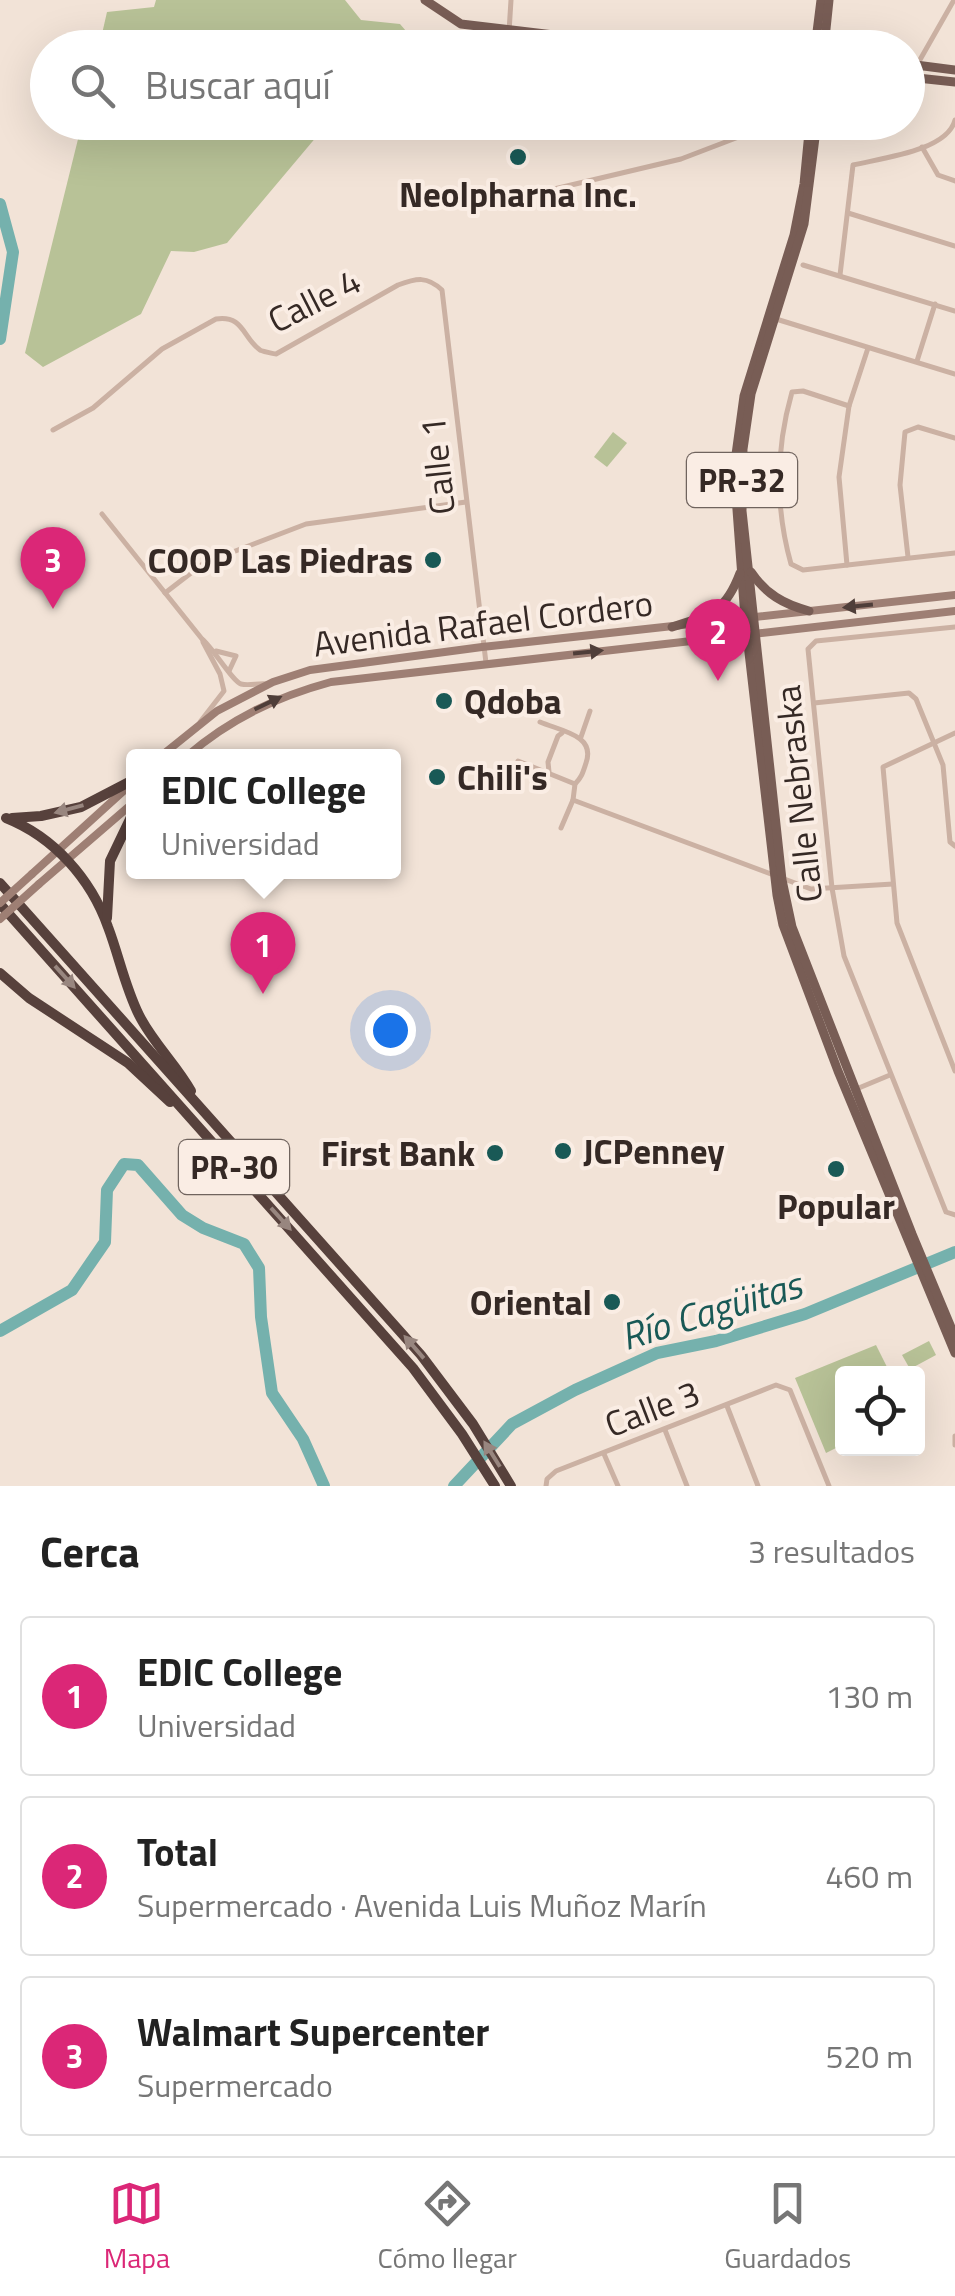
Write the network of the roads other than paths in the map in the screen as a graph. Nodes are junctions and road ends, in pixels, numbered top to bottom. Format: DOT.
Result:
graph roads {
  1 [pos="425,0"];
  2 [pos="511,0"];
  3 [pos="821,0"];
  4 [pos="829,0"];
  5 [pos="954,0"];
  6 [pos="497,30"];
  7 [pos="509,30"];
  8 [pos="823,30"];
  9 [pos="825,30"];
  10 [pos="925,44"];
  11 [pos="925,66"];
  12 [pos="955,70"];
  13 [pos="925,78"];
  14 [pos="955,82"];
  15 [pos="955,120"];
  16 [pos="729,140"];
  17 [pos="812,140"];
  18 [pos="922,147"];
  19 [pos="955,181"];
  20 [pos="550,190"];
  21 [pos="847,213"];
  22 [pos="955,246"];
  23 [pos="803,265"];
  24 [pos="840,275"];
  25 [pos="418,278"];
  26 [pos="935,304"];
  27 [pos="955,310"];
  28 [pos="772,318"];
  29 [pos="868,348"];
  30 [pos="917,362"];
  31 [pos="955,374"];
  32 [pos="850,406"];
  33 [pos="54,430"];
  34 [pos="955,438"];
  35 [pos="466,502"];
  36 [pos="102,514"];
  37 [pos="955,553"];
  38 [pos="908,558"];
  39 [pos="847,564"];
  40 [pos="745,569"];
  41 [pos="165,593"];
  42 [pos="955,596"];
  43 [pos="809,611"];
  44 [pos="955,611"];
  45 [pos="749,618"];
  46 [pos="955,626"];
  47 [pos="672,627"];
  48 [pos="752,635"];
  49 [pos="202,639"];
  50 [pos="482,647"];
  51 [pos="216,651"];
  52 [pos="486,663"];
  53 [pos="229,671"];
  54 [pos="268,684"];
  55 [pos="814,703"];
  56 [pos="590,712"];
  57 [pos="540,722"];
  58 [pos="200,724"];
  59 [pos="564,732"];
  60 [pos="955,733"];
  61 [pos="581,738"];
  62 [pos="934,742"];
  63 [pos="170,749"];
  64 [pos="196,749"];
  65 [pos="518,761"];
  66 [pos="551,774"];
  67 [pos="575,784"];
  68 [pos="126,785"];
  69 [pos="126,788"];
  70 [pos="572,800"];
  71 [pos="126,809"];
  72 [pos="3,817"];
  73 [pos="126,827"];
  74 [pos="561,828"];
  75 [pos="955,846"];
  76 [pos="59,850"];
  77 [pos="67,860"];
  78 [pos="779,879"];
  79 [pos="0,883"];
  80 [pos="893,884"];
  81 [pos="832,888"];
  82 [pos="0,903"];
  83 [pos="0,919"];
  84 [pos="108,924"];
  85 [pos="0,973"];
  86 [pos="955,1071"];
  87 [pos="891,1075"];
  88 [pos="851,1092"];
  89 [pos="202,1109"];
  90 [pos="190,1117"];
  91 [pos="955,1215"];
  92 [pos="940,1312"];
  93 [pos="955,1337"];
  94 [pos="955,1353"];
  95 [pos="726,1406"];
  96 [pos="665,1430"];
  97 [pos="955,1436"];
  98 [pos="955,1446"];
  99 [pos="604,1454"];
  100 [pos="510,1485"];
  101 [pos="494,1486"];
  102 [pos="546,1486"];
  103 [pos="618,1486"];
  104 [pos="687,1486"];
  105 [pos="758,1486"];
  106 [pos="828,1486"];
  1 -- 6 [label="main road"];
  2 -- 7 [label="street"];
  3 -- 8 [label="main road"];
  4 -- 9 [label="main road"];
  5 -- 10 [label="street"];
  11 -- 12 [label="main road"];
  13 -- 14 [label="main road"];
  15 -- 18 [label="street"];
  16 -- 20 [label="street"];
  17 -- 28 [label="main road, PR-32"];
  18 -- 19 [label="street"];
  18 -- 21 [label="street"];
  21 -- 22 [label="street"];
  21 -- 24 [label="street"];
  23 -- 24 [label="street"];
  24 -- 26 [label="street"];
  25 -- 33 [label="street, Calle 4"];
  25 -- 35 [label="street, Calle 1"];
  26 -- 27 [label="street"];
  26 -- 30 [label="street"];
  28 -- 29 [label="street"];
  28 -- 40 [label="main road, PR-32"];
  29 -- 30 [label="street"];
  29 -- 32 [label="street"];
  30 -- 31 [label="street"];
  32 -- 39 [label="street"];
  32 -- 39 [label="street"];
  34 -- 38 [label="street"];
  35 -- 41 [label="street"];
  35 -- 50 [label="street, Calle 1"];
  36 -- 41 [label="street"];
  37 -- 38 [label="street"];
  38 -- 39 [label="street"];
  40 -- 43 [label="main road"];
  40 -- 45 [label="main road, PR-32"];
  40 -- 47 [label="main road"];
  41 -- 49 [label="street"];
  42 -- 43 [label="main road, Avenida Rafael Cordero, one-way"];
  43 -- 45 [label="main road, Avenida Rafael Cordero"];
  44 -- 48 [label="main road, Avenida Rafael Cordero"];
  45 -- 47 [label="main road, Avenida Rafael Cordero"];
  45 -- 48 [label="main road, PR-32"];
  46 -- 55 [label="street, Calle Nebraska"];
  47 -- 50 [label="main road, Avenida Rafael Cordero"];
  52 -- 48 [label="main road, Avenida Rafael Cordero, one-way"];
  48 -- 78 [label="main road, PR-32"];
  49 -- 51 [label="street"];
  49 -- 58 [label="street"];
  50 -- 52 [label="street, Calle 1"];
  50 -- 54 [label="main road, Avenida Rafael Cordero"];
  51 -- 53 [label="street"];
  51 -- 53 [label="street"];
  64 -- 52 [label="main road, Avenida Rafael Cordero, one-way"];
  53 -- 54 [label="street"];
  54 -- 58 [label="main road, Avenida Rafael Cordero"];
  55 -- 62 [label="street"];
  55 -- 81 [label="street, Calle Nebraska"];
  56 -- 61 [label="street"];
  57 -- 59 [label="street"];
  58 -- 63 [label="main road, Avenida Rafael Cordero"];
  59 -- 61 [label="street"];
  59 -- 66 [label="street"];
  60 -- 62 [label="street"];
  61 -- 67 [label="street"];
  62 -- 75 [label="street"];
  62 -- 80 [label="street"];
  65 -- 66 [label="street"];
  66 -- 67 [label="street"];
  67 -- 70 [label="street"];
  68 -- 72 [label="highway, one-way"];
  69 -- 76 [label="main road"];
  70 -- 74 [label="street"];
  70 -- 78 [label="street"];
  71 -- 77 [label="main road"];
  72 -- 76 [label="highway"];
  73 -- 84 [label="highway"];
  76 -- 77 [label="highway"];
  76 -- 82 [label="main road, bridge"];
  77 -- 83 [label="main road, bridge"];
  77 -- 84 [label="highway"];
  78 -- 81 [label="street"];
  78 -- 88 [label="main road, PR-32"];
  79 -- 89 [label="highway, PR-30"];
  80 -- 81 [label="street"];
  80 -- 86 [label="street"];
  81 -- 87 [label="street, Calle Nebraska"];
  82 -- 90 [label="highway, PR-30, one-way"];
  84 -- 89 [label="highway"];
  85 -- 90 [label="highway"];
  87 -- 88 [label="street"];
  87 -- 91 [label="street, Calle Nebraska"];
  88 -- 92 [label="main road, PR-32"];
  100 -- 89 [label="highway, PR-30, one-way"];
  90 -- 101 [label="highway, PR-30, one-way"];
  92 -- 93 [label="main road, PR-32"];
  92 -- 94 [label="main road, PR-32"];
  95 -- 96 [label="street, Calle 3"];
  95 -- 105 [label="street"];
  95 -- 106 [label="street, Calle 3"];
  96 -- 99 [label="street, Calle 3"];
  96 -- 104 [label="street"];
  97 -- 98 [label="street"];
  99 -- 102 [label="street, Calle 3"];
  99 -- 103 [label="street"];
}
